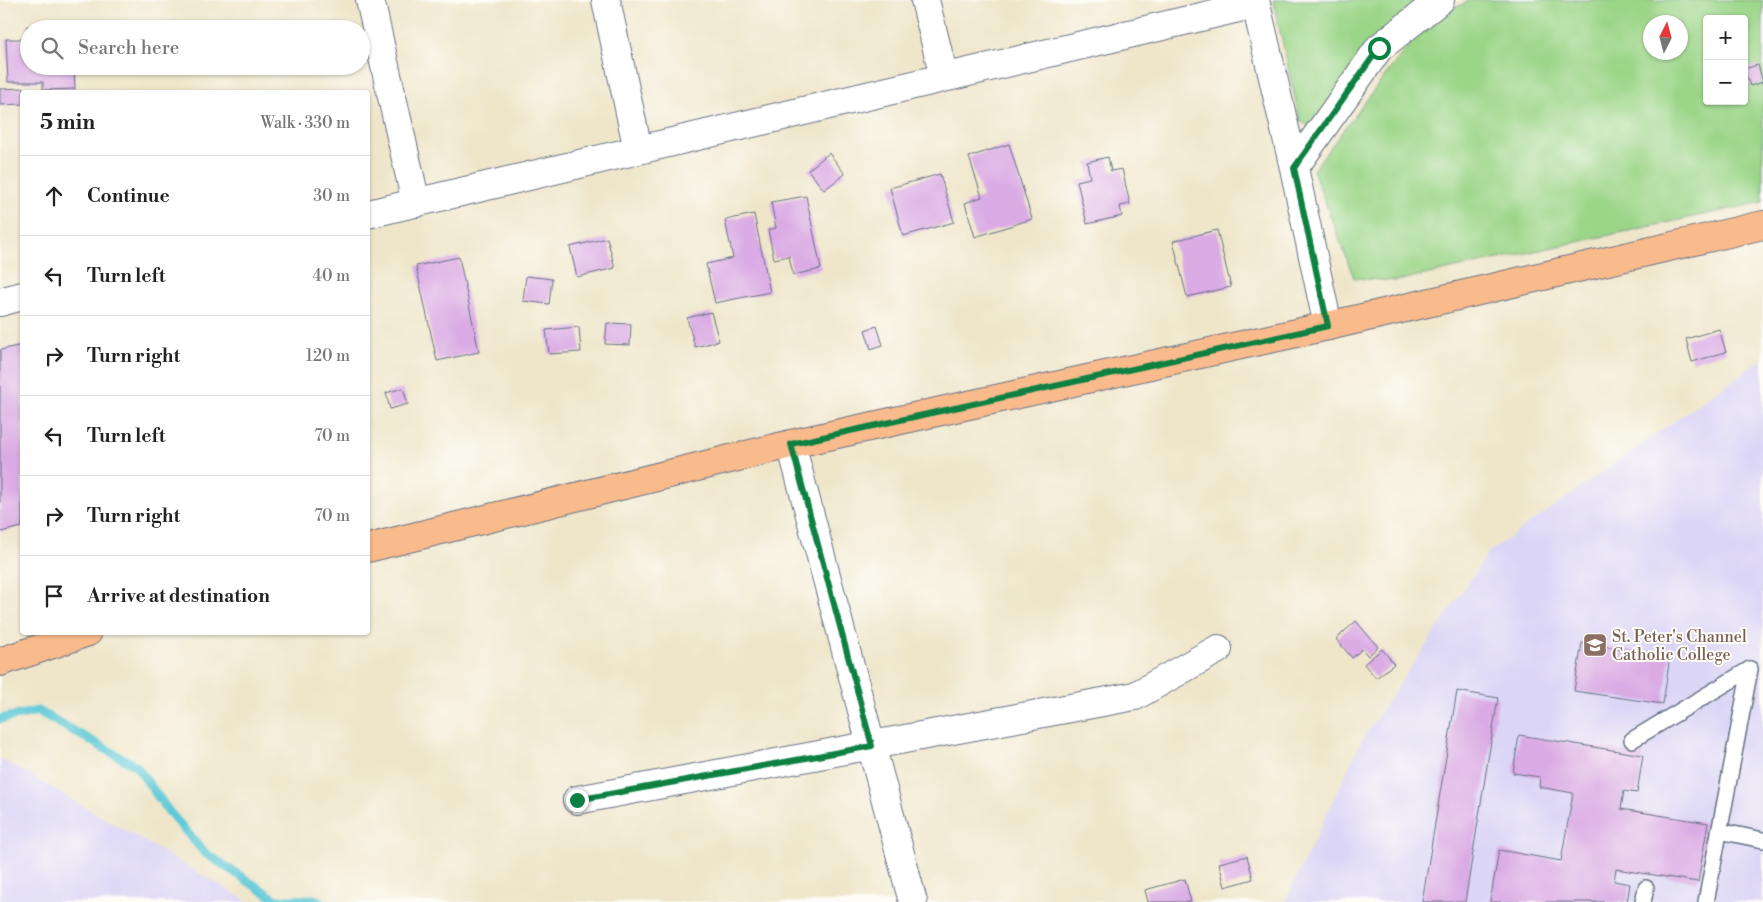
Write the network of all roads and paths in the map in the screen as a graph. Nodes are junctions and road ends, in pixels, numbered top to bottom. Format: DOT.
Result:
graph roads {
  1 [pos="370,0"];
  2 [pos="606,0"];
  3 [pos="926,0"];
  4 [pos="1440,0"];
  5 [pos="1255,2"];
  6 [pos="944,78"];
  7 [pos="638,150"];
  8 [pos="1294,168"];
  9 [pos="416,203"];
  10 [pos="370,214"];
  11 [pos="1763,225"];
  12 [pos="20,297"];
  13 [pos="0,302"];
  14 [pos="1328,326"];
  15 [pos="791,444"];
  16 [pos="370,548"];
  17 [pos="79,635"];
  18 [pos="1218,649"];
  19 [pos="7,660"];
  20 [pos="1632,740"];
  21 [pos="872,746"];
  22 [pos="577,800"];
  23 [pos="1719,831"];
  24 [pos="1763,840"];
  25 [pos="913,902"];
  26 [pos="1706,902"];
  1 -- 9 [label="street"];
  2 -- 7 [label="street"];
  3 -- 6 [label="street"];
  4 -- 8 [label="street"];
  5 -- 6 [label="street"];
  5 -- 8 [label="street"];
  6 -- 7 [label="street"];
  7 -- 9 [label="street"];
  8 -- 14 [label="street"];
  9 -- 10 [label="street"];
  11 -- 14 [label="main road"];
  12 -- 13 [label="street"];
  14 -- 15 [label="main road"];
  15 -- 16 [label="main road"];
  15 -- 21 [label="street"];
  17 -- 19 [label="main road"];
  18 -- 21 [label="street"];
  20 -- 23 [label="lane"];
  21 -- 22 [label="street"];
  21 -- 25 [label="street"];
  23 -- 24 [label="lane"];
  23 -- 26 [label="lane"];
}
